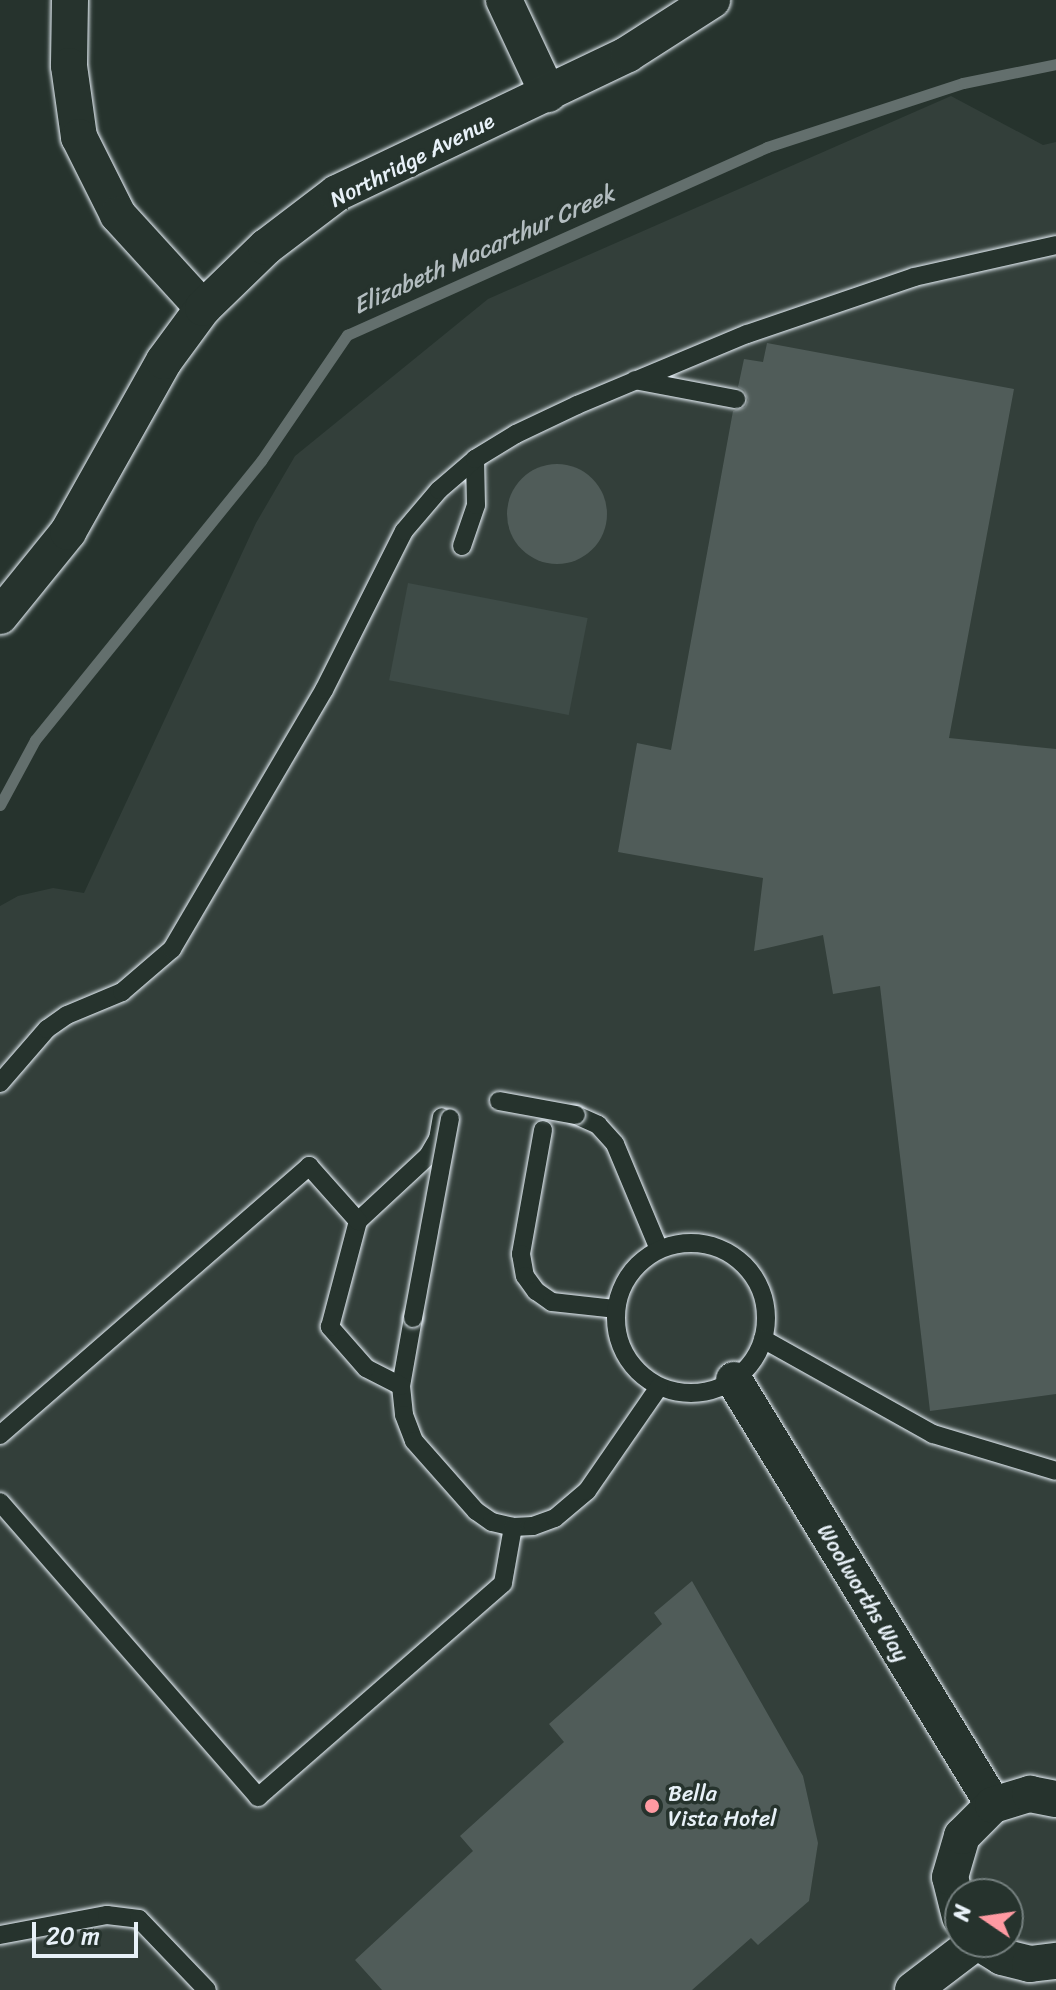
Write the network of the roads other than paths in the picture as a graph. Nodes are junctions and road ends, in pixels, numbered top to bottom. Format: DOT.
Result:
graph roads {
  1 [pos="70,0"];
  2 [pos="504,0"];
  3 [pos="712,0"];
  4 [pos="548,94"];
  5 [pos="1056,245"];
  6 [pos="203,308"];
  7 [pos="635,380"];
  8 [pos="736,399"];
  9 [pos="475,459"];
  10 [pos="462,546"];
  11 [pos="0,616"];
  12 [pos="0,1083"];
  13 [pos="499,1101"];
  14 [pos="543,1130"];
  15 [pos="358,1221"];
  16 [pos="659,1249"];
  17 [pos="615,1309"];
  18 [pos="763,1339"];
  19 [pos="734,1380"];
  20 [pos="401,1386"];
  21 [pos="659,1387"];
  22 [pos="0,1435"];
  23 [pos="1056,1471"];
  24 [pos="0,1502"];
  25 [pos="513,1527"];
  26 [pos="1055,1798"];
  27 [pos="993,1805"];
  28 [pos="950,1878"];
  29 [pos="0,1935"];
  30 [pos="956,1958"];
  31 [pos="1006,1958"];
  32 [pos="1056,1961"];
  33 [pos="207,1990"];
  34 [pos="913,1990"];
  1 -- 6 [label="street"];
  2 -- 4 [label="street"];
  3 -- 4 [label="street, Northridge Avenue"];
  4 -- 6 [label="street, Northridge Avenue"];
  5 -- 7 [label="lane"];
  6 -- 11 [label="street, Northridge Avenue"];
  7 -- 8 [label="lane"];
  7 -- 9 [label="lane"];
  9 -- 10 [label="lane"];
  9 -- 12 [label="lane"];
  13 -- 16 [label="lane, bridge"];
  14 -- 17 [label="lane"];
  15 -- 20 [label="lane"];
  15 -- 20 [label="lane, bridge"];
  15 -- 22 [label="lane"];
  16 -- 17 [label="lane"];
  16 -- 18 [label="lane"];
  17 -- 21 [label="lane"];
  18 -- 19 [label="lane"];
  18 -- 23 [label="lane"];
  19 -- 21 [label="lane"];
  19 -- 27 [label="street, Woolworths Way"];
  20 -- 25 [label="lane"];
  21 -- 25 [label="lane"];
  24 -- 25 [label="lane"];
  26 -- 27 [label="street"];
  27 -- 28 [label="street"];
  29 -- 33 [label="lane"];
  30 -- 34 [label="street"];
  31 -- 32 [label="street"];
}
